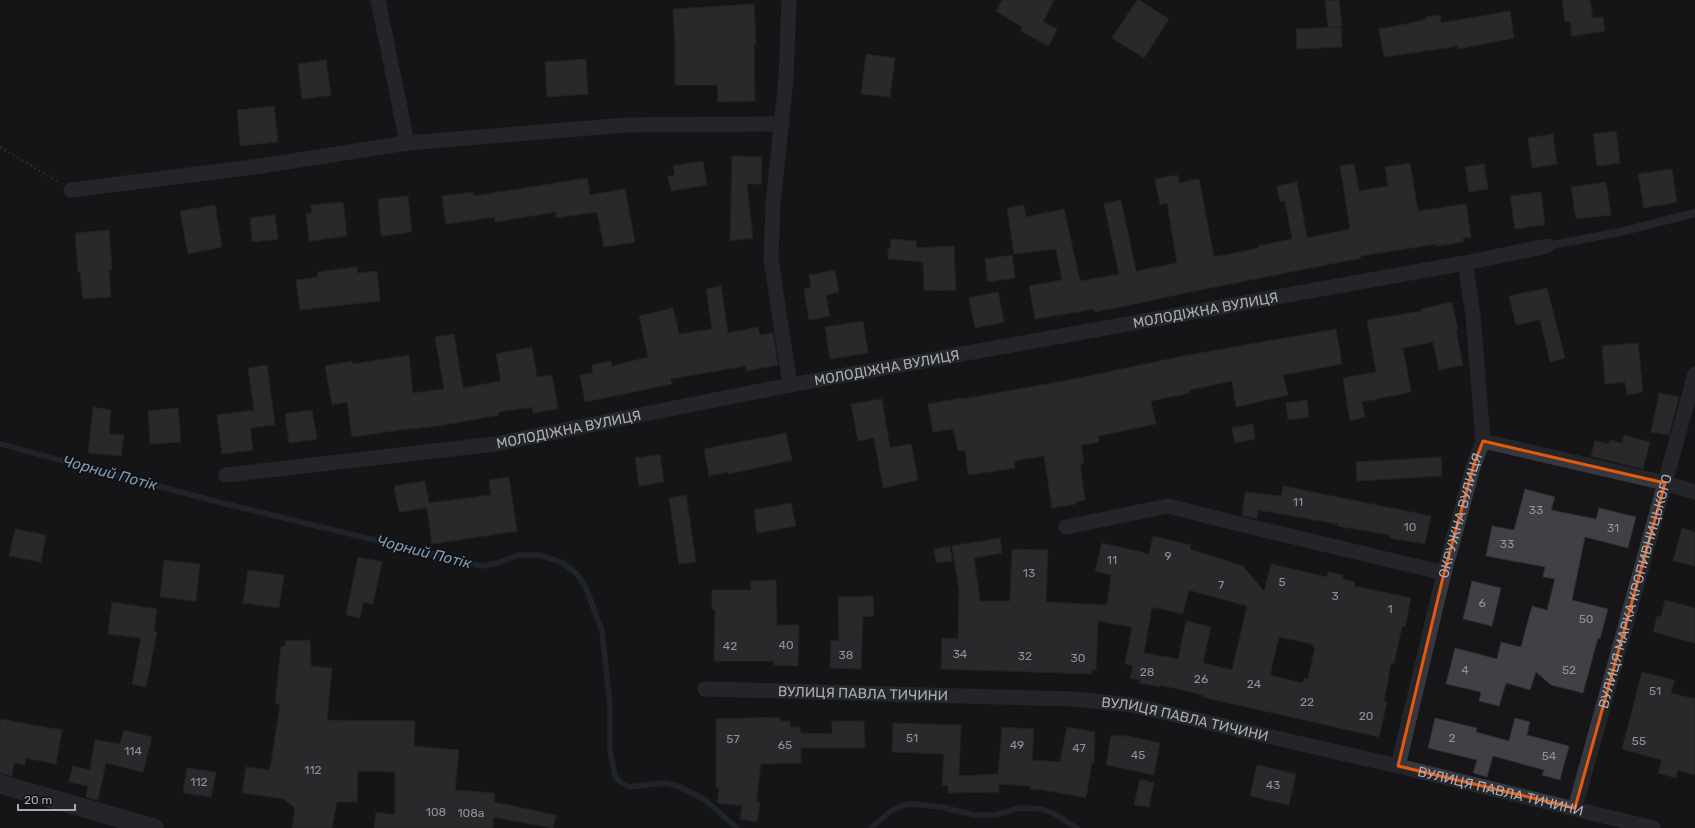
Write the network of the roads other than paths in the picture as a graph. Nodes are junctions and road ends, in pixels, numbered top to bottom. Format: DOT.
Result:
graph roads {
  1 [pos="378,0"];
  2 [pos="789,0"];
  3 [pos="781,124"];
  4 [pos="407,143"];
  5 [pos="71,190"];
  6 [pos="1695,213"];
  7 [pos="1547,246"];
  8 [pos="1465,263"];
  9 [pos="1695,374"];
  10 [pos="790,385"];
  11 [pos="1484,441"];
  12 [pos="226,476"];
  13 [pos="1665,483"];
  14 [pos="1695,492"];
  15 [pos="1066,527"];
  16 [pos="1444,573"];
  17 [pos="705,689"];
  18 [pos="1398,766"];
  19 [pos="0,784"];
  20 [pos="1575,808"];
  21 [pos="144,827"];
  22 [pos="1653,828"];
  1 -- 4 [label="street"];
  2 -- 3 [label="street"];
  3 -- 4 [label="street"];
  3 -- 10 [label="street"];
  4 -- 5 [label="street"];
  6 -- 7 [label="lane"];
  7 -- 8 [label="street, МОЛОДІЖНА ВУЛИЦЯ"];
  8 -- 10 [label="street, МОЛОДІЖНА ВУЛИЦЯ"];
  8 -- 11 [label="street, ОКРУЖНА ВУЛИЦЯ"];
  9 -- 13 [label="street, ВУЛИЦЯ МАРКА КРОПИВНИЦЬКОГО"];
  10 -- 12 [label="street, МОЛОДІЖНА ВУЛИЦЯ"];
  11 -- 13 [label="street"];
  11 -- 16 [label="street, ОКРУЖНА ВУЛИЦЯ"];
  13 -- 14 [label="street"];
  13 -- 20 [label="street, ВУЛИЦЯ МАРКА КРОПИВНИЦЬКОГО"];
  15 -- 16 [label="street"];
  16 -- 18 [label="street, ОКРУЖНА ВУЛИЦЯ"];
  17 -- 18 [label="street, ВУЛИЦЯ ПАВЛА ТИЧИНИ"];
  18 -- 20 [label="street, ВУЛИЦЯ ПАВЛА ТИЧИНИ"];
  19 -- 21 [label="street"];
  20 -- 22 [label="street, ВУЛИЦЯ ПАВЛА ТИЧИНИ"];
}
